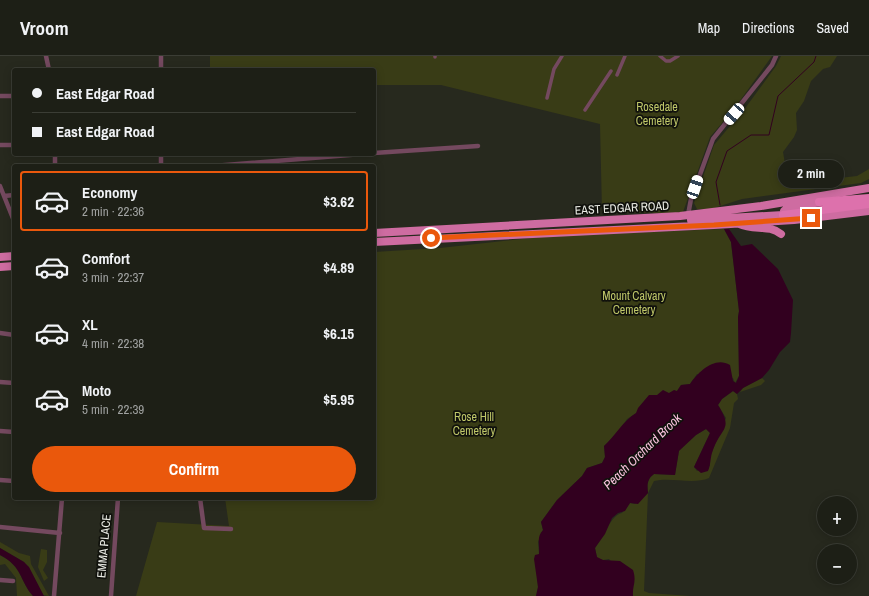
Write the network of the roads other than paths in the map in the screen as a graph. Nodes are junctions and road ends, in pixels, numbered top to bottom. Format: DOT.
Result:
graph roads {
  1 [pos="46,56"];
  2 [pos="161,56"];
  3 [pos="562,56"];
  4 [pos="625,56"];
  5 [pos="660,56"];
  6 [pos="678,56"];
  7 [pos="776,56"];
  8 [pos="49,68"];
  9 [pos="161,68"];
  10 [pos="611,70"];
  11 [pos="617,75"];
  12 [pos="0,96"];
  13 [pos="12,96"];
  14 [pos="547,98"];
  15 [pos="585,110"];
  16 [pos="0,145"];
  17 [pos="12,145"];
  18 [pos="478,146"];
  19 [pos="376,153"];
  20 [pos="344,156"];
  21 [pos="270,164"];
  22 [pos="869,180"];
  23 [pos="0,186"];
  24 [pos="869,188"];
  25 [pos="869,194"];
  26 [pos="12,195"];
  27 [pos="4,196"];
  28 [pos="869,198"];
  29 [pos="818,199"];
  30 [pos="869,204"];
  31 [pos="869,211"];
  32 [pos="688,215"];
  33 [pos="12,216"];
  34 [pos="650,218"];
  35 [pos="782,218"];
  36 [pos="736,223"];
  37 [pos="376,233"];
  38 [pos="781,234"];
  39 [pos="376,242"];
  40 [pos="12,256"];
  41 [pos="0,257"];
  42 [pos="12,266"];
  43 [pos="0,267"];
  44 [pos="0,333"];
  45 [pos="12,334"];
  46 [pos="0,382"];
  47 [pos="12,383"];
  48 [pos="0,431"];
  49 [pos="12,432"];
  50 [pos="0,480"];
  51 [pos="12,481"];
  52 [pos="62,500"];
  53 [pos="118,500"];
  54 [pos="200,500"];
  55 [pos="0,528"];
  56 [pos="231,528"];
  57 [pos="60,533"];
  58 [pos="0,580"];
  59 [pos="13,581"];
  60 [pos="54,596"];
  61 [pos="111,596"];
  1 -- 8 [label="street"];
  2 -- 9 [label="street"];
  3 -- 14 [label="street"];
  4 -- 11 [label="street"];
  5 -- 6 [label="street"];
  7 -- 32 [label="street"];
  10 -- 15 [label="street"];
  12 -- 13 [label="street"];
  16 -- 17 [label="street"];
  18 -- 19 [label="street"];
  20 -- 21 [label="street"];
  22 -- 29 [label="highway"];
  23 -- 27 [label="street"];
  24 -- 29 [label="highway, EAST EDGAR ROAD"];
  25 -- 29 [label="highway"];
  26 -- 27 [label="street"];
  27 -- 33 [label="street"];
  28 -- 29 [label="highway"];
  29 -- 32 [label="highway, EAST EDGAR ROAD"];
  29 -- 35 [label="highway"];
  30 -- 35 [label="highway"];
  31 -- 35 [label="highway, EAST EDGAR ROAD"];
  32 -- 34 [label="highway, EAST EDGAR ROAD"];
  34 -- 35 [label="highway"];
  34 -- 37 [label="highway, EAST EDGAR ROAD"];
  35 -- 36 [label="highway, EAST EDGAR ROAD"];
  36 -- 38 [label="highway"];
  36 -- 39 [label="highway, EAST EDGAR ROAD"];
  40 -- 41 [label="highway"];
  42 -- 43 [label="highway"];
  44 -- 45 [label="street"];
  46 -- 47 [label="street"];
  48 -- 49 [label="street"];
  50 -- 51 [label="street"];
  52 -- 57 [label="street"];
  53 -- 61 [label="street, EMMA PLACE"];
  54 -- 56 [label="street"];
  55 -- 57 [label="street"];
  57 -- 60 [label="street"];
  58 -- 59 [label="street"];
}
